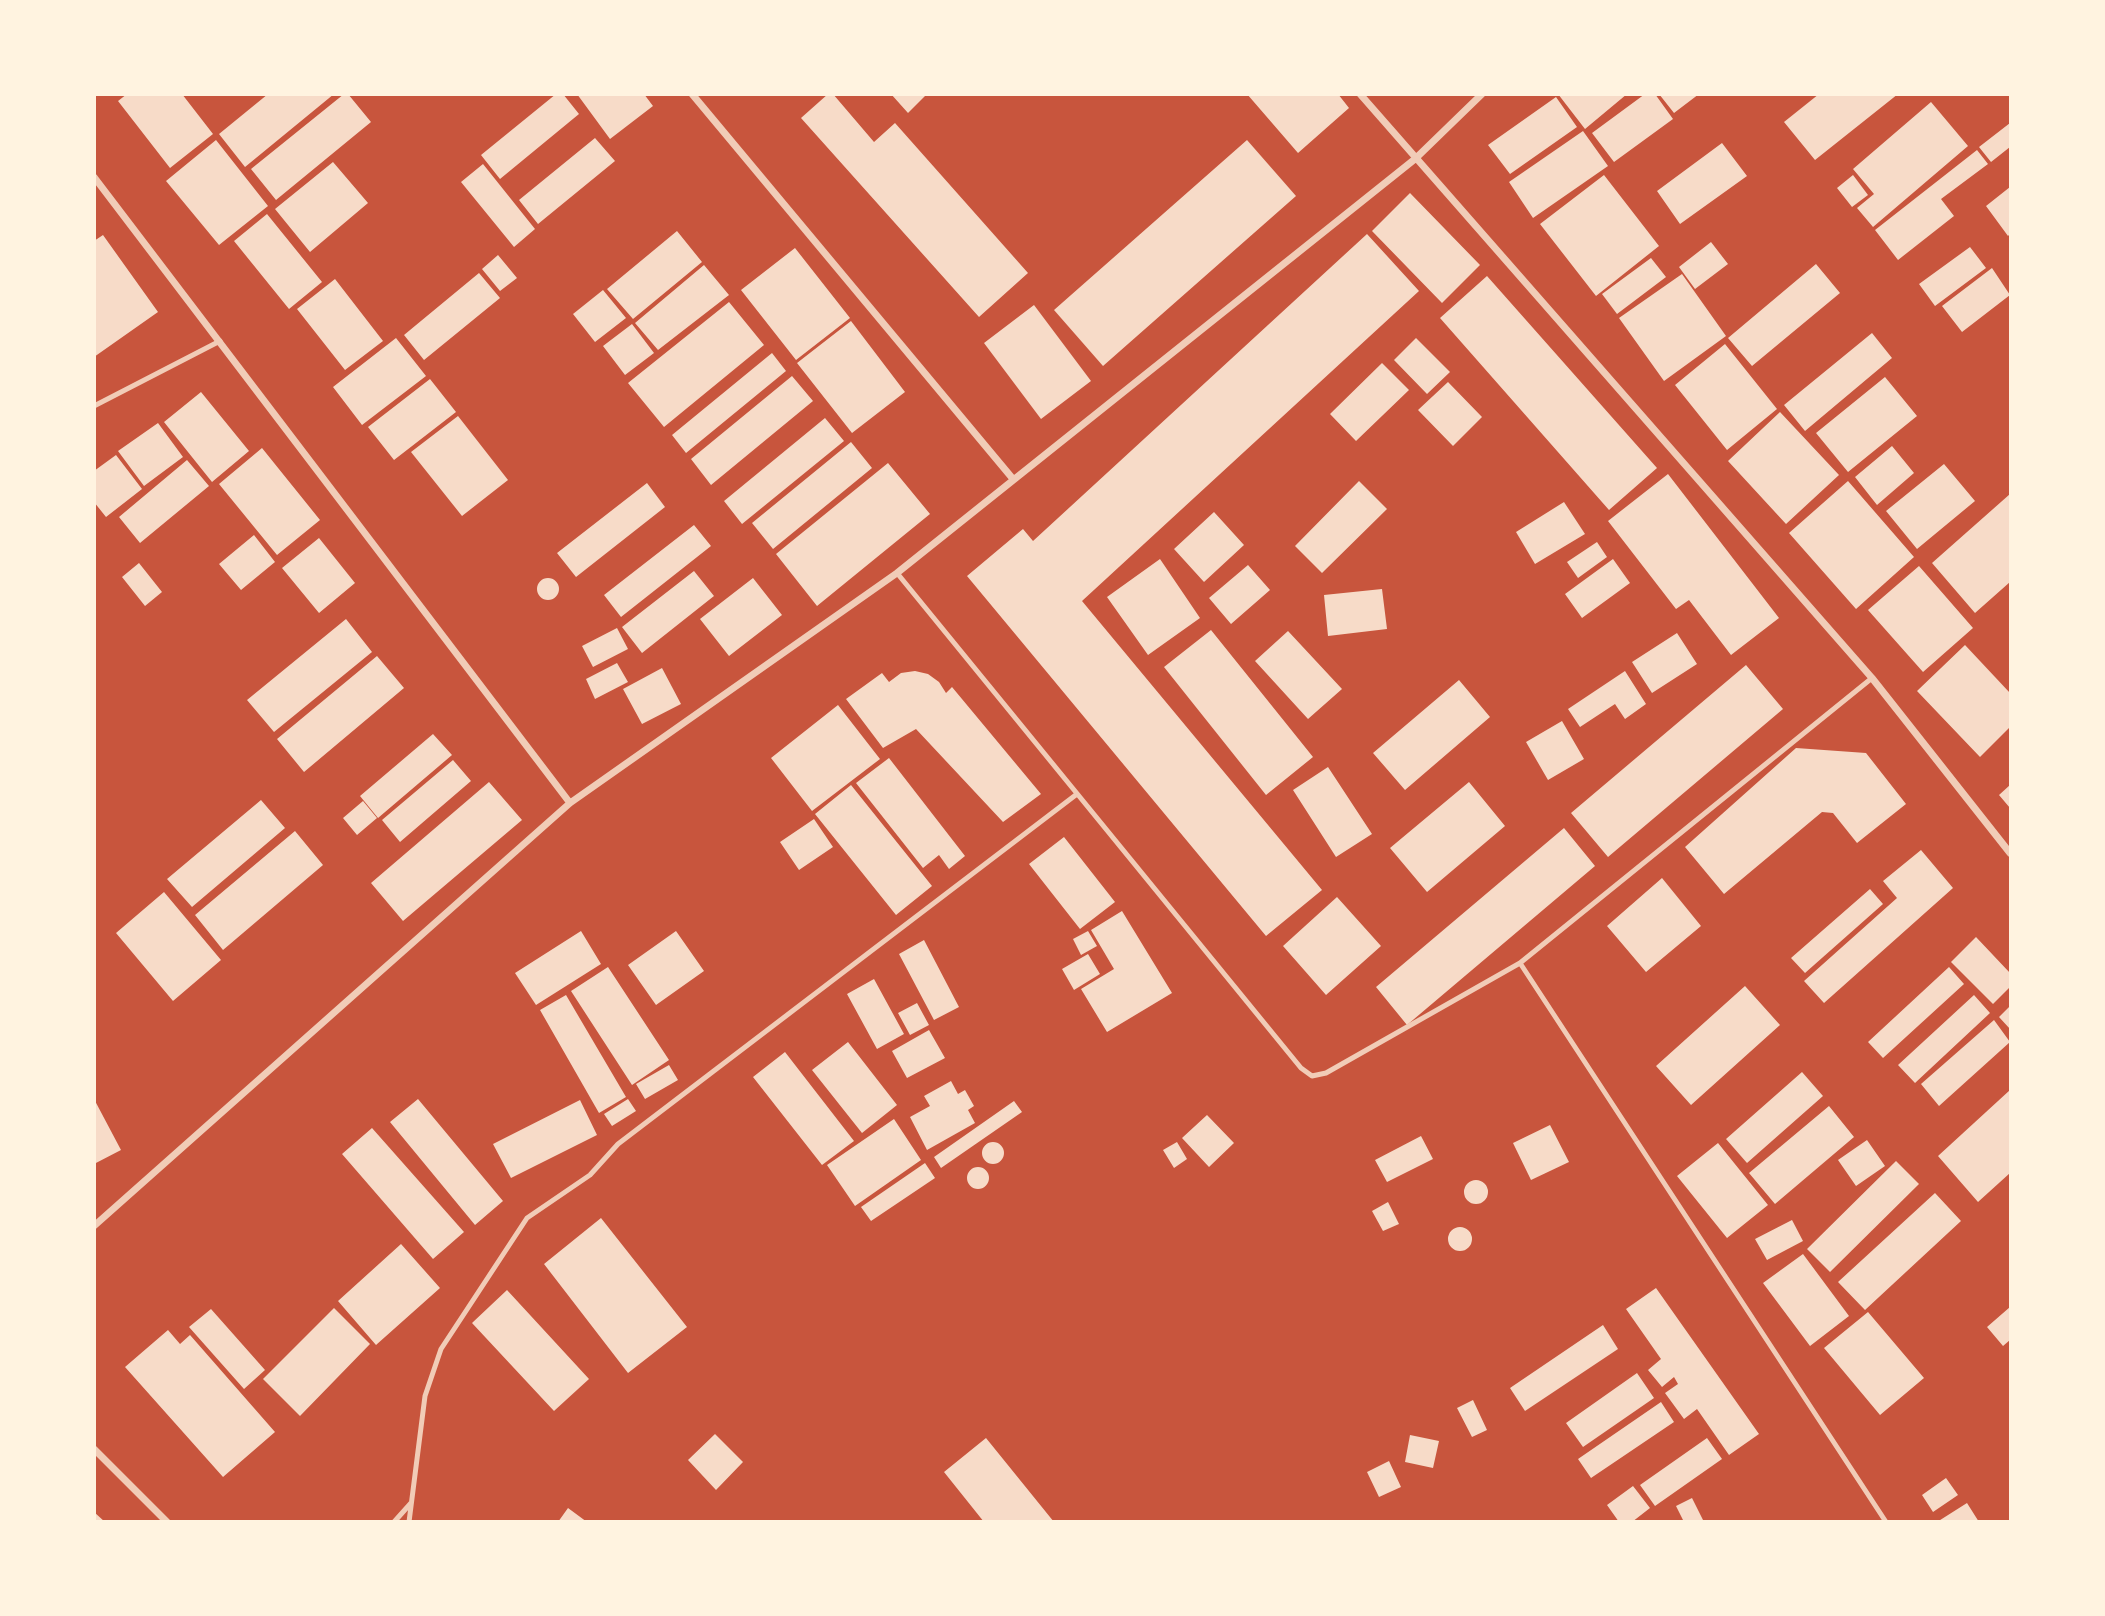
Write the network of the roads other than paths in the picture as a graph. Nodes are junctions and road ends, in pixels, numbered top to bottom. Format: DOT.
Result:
graph roads {
  1 [pos="692,94"];
  2 [pos="1360,94"];
  3 [pos="1482,94"];
  4 [pos="1415,159"];
  5 [pos="94,177"];
  6 [pos="220,341"];
  7 [pos="94,407"];
  8 [pos="1013,479"];
  9 [pos="897,573"];
  10 [pos="1872,678"];
  11 [pos="1077,794"];
  12 [pos="570,803"];
  13 [pos="2011,853"];
  14 [pos="1520,963"];
  15 [pos="94,1226"];
  16 [pos="94,1448"];
  17 [pos="411,1503"];
  18 [pos="167,1521"];
  19 [pos="394,1521"];
  20 [pos="408,1521"];
  21 [pos="1886,1521"];
  1 -- 8 [label="street"];
  2 -- 4 [label="street"];
  3 -- 4 [label="street"];
  4 -- 8 [label="street"];
  4 -- 10 [label="street"];
  5 -- 6 [label="street"];
  6 -- 7 [label="lane"];
  6 -- 12 [label="street"];
  8 -- 9 [label="street"];
  9 -- 11 [label="lane"];
  9 -- 12 [label="street"];
  10 -- 13 [label="street"];
  10 -- 14 [label="lane"];
  11 -- 14 [label="lane"];
  11 -- 17 [label="lane"];
  12 -- 15 [label="street"];
  14 -- 21 [label="lane"];
  16 -- 18 [label="street"];
  17 -- 19 [label="lane"];
  17 -- 20 [label="lane"];
}
